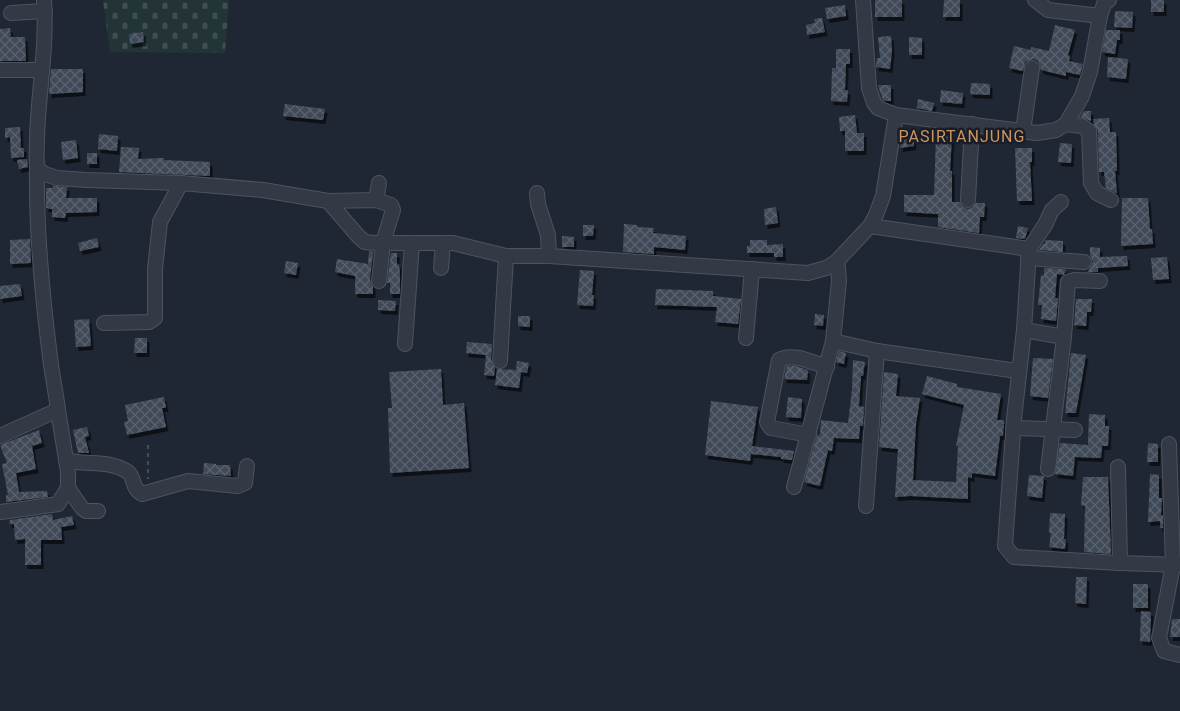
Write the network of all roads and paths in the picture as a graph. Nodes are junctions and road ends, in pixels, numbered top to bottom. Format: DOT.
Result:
graph roads {
  1 [pos="863,0"];
  2 [pos="1034,0"];
  3 [pos="1104,5"];
  4 [pos="44,6"];
  5 [pos="11,13"];
  6 [pos="1032,68"];
  7 [pos="0,70"];
  8 [pos="42,70"];
  9 [pos="896,115"];
  10 [pos="972,124"];
  11 [pos="1066,124"];
  12 [pos="1023,131"];
  13 [pos="37,169"];
  14 [pos="181,183"];
  15 [pos="379,183"];
  16 [pos="536,193"];
  17 [pos="376,200"];
  18 [pos="968,200"];
  19 [pos="1111,200"];
  20 [pos="328,201"];
  21 [pos="1061,202"];
  22 [pos="870,226"];
  23 [pos="383,243"];
  24 [pos="412,243"];
  25 [pos="443,243"];
  26 [pos="1029,254"];
  27 [pos="506,256"];
  28 [pos="549,256"];
  29 [pos="836,262"];
  30 [pos="1084,262"];
  31 [pos="441,268"];
  32 [pos="752,269"];
  33 [pos="379,281"];
  34 [pos="1100,281"];
  35 [pos="104,323"];
  36 [pos="1024,330"];
  37 [pos="1064,337"];
  38 [pos="746,338"];
  39 [pos="833,341"];
  40 [pos="405,344"];
  41 [pos="877,351"];
  42 [pos="500,361"];
  43 [pos="828,366"];
  44 [pos="1018,372"];
  45 [pos="58,410"];
  46 [pos="1013,428"];
  47 [pos="1053,430"];
  48 [pos="1075,430"];
  49 [pos="809,435"];
  50 [pos="0,436"];
  51 [pos="1169,444"];
  52 [pos="148,445"];
  53 [pos="66,460"];
  54 [pos="247,466"];
  55 [pos="1118,467"];
  56 [pos="1048,469"];
  57 [pos="794,487"];
  58 [pos="68,488"];
  59 [pos="148,494"];
  60 [pos="866,506"];
  61 [pos="98,511"];
  62 [pos="1,512"];
  63 [pos="1120,563"];
  64 [pos="1176,565"];
  65 [pos="1180,655"];
  1 -- 9 [label="street"];
  2 -- 3 [label="street"];
  3 -- 11 [label="street"];
  4 -- 5 [label="street"];
  4 -- 8 [label="street"];
  6 -- 12 [label="street"];
  7 -- 8 [label="street"];
  8 -- 13 [label="street"];
  9 -- 10 [label="street"];
  9 -- 22 [label="street"];
  10 -- 12 [label="street"];
  10 -- 18 [label="street"];
  11 -- 12 [label="street"];
  11 -- 19 [label="street"];
  13 -- 14 [label="street"];
  13 -- 45 [label="street"];
  14 -- 20 [label="street"];
  14 -- 35 [label="street"];
  15 -- 17 [label="street"];
  16 -- 28 [label="street"];
  17 -- 20 [label="street"];
  17 -- 23 [label="street"];
  20 -- 23 [label="street"];
  21 -- 26 [label="street"];
  22 -- 26 [label="street"];
  22 -- 29 [label="street"];
  23 -- 24 [label="street"];
  23 -- 33 [label="street"];
  24 -- 25 [label="street"];
  24 -- 40 [label="street"];
  25 -- 27 [label="street"];
  25 -- 31 [label="street"];
  26 -- 30 [label="street"];
  26 -- 36 [label="street"];
  27 -- 28 [label="street"];
  27 -- 42 [label="street"];
  28 -- 32 [label="street"];
  29 -- 32 [label="street"];
  29 -- 39 [label="street"];
  32 -- 38 [label="street"];
  34 -- 37 [label="street"];
  36 -- 37 [label="street"];
  36 -- 44 [label="street"];
  37 -- 47 [label="street"];
  39 -- 41 [label="street"];
  39 -- 43 [label="street"];
  41 -- 44 [label="street"];
  41 -- 60 [label="street"];
  43 -- 49 [label="street"];
  43 -- 49 [label="street"];
  44 -- 46 [label="street"];
  45 -- 50 [label="street"];
  45 -- 53 [label="street"];
  46 -- 47 [label="street"];
  46 -- 63 [label="street"];
  47 -- 48 [label="street"];
  47 -- 56 [label="street"];
  49 -- 57 [label="street"];
  51 -- 64 [label="street"];
  52 -- 59 [label="path"];
  53 -- 58 [label="street"];
  53 -- 59 [label="street"];
  54 -- 59 [label="street"];
  55 -- 63 [label="street"];
  58 -- 61 [label="street"];
  58 -- 62 [label="street"];
  63 -- 64 [label="street"];
  64 -- 65 [label="street"];
}
